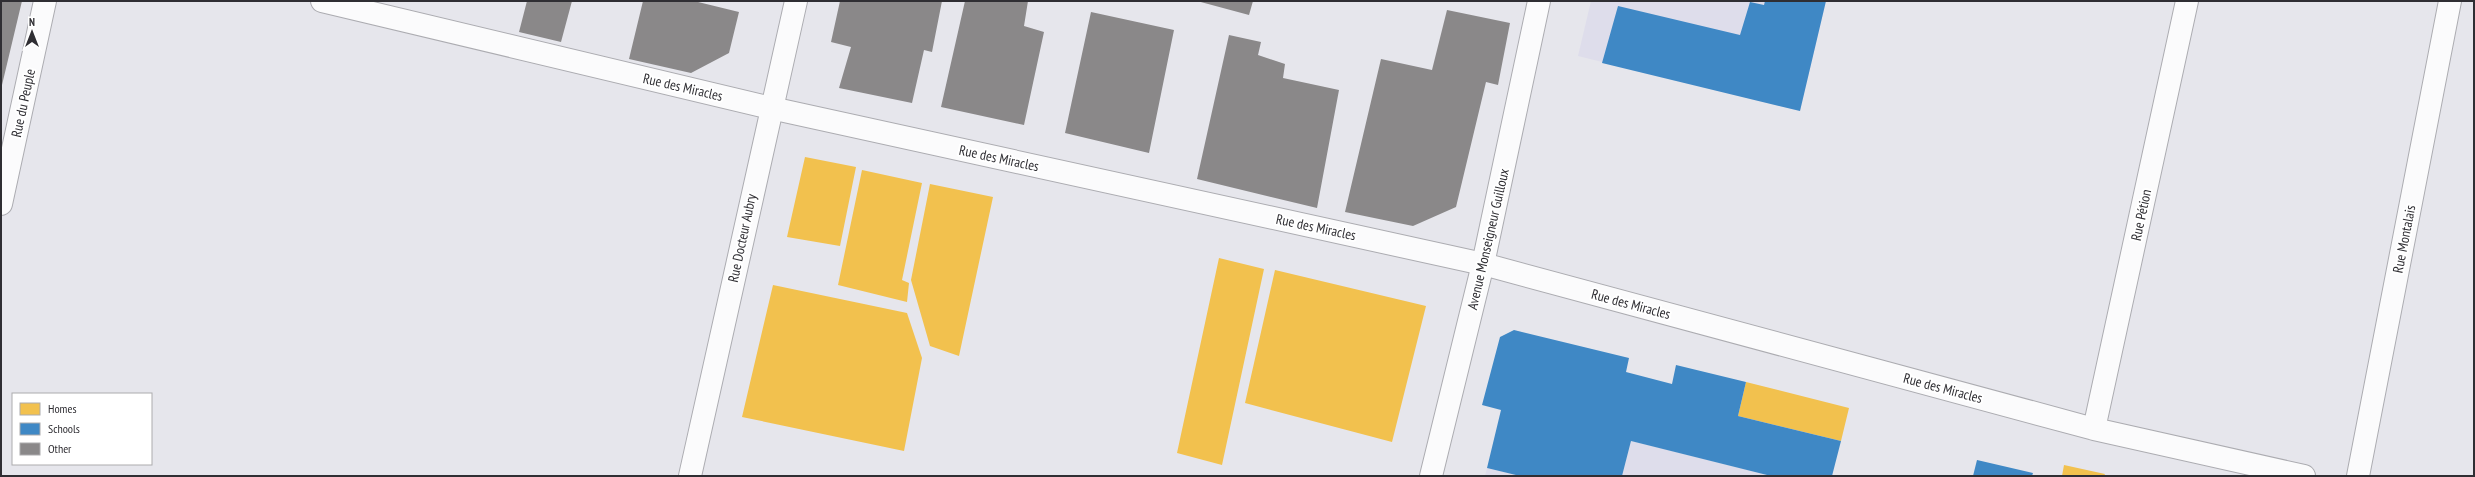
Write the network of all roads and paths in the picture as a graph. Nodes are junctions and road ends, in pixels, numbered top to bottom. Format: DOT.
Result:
graph roads {
  1 [pos="45,1"];
  2 [pos="322,1"];
  3 [pos="796,1"];
  4 [pos="1539,1"];
  5 [pos="2187,1"];
  6 [pos="2450,1"];
  7 [pos="771,108"];
  8 [pos="1,204"];
  9 [pos="1483,264"];
  10 [pos="2094,429"];
  11 [pos="690,476"];
  12 [pos="1431,476"];
  13 [pos="2304,476"];
  14 [pos="2358,476"];
  1 -- 8 [label="street, Rue du Peuple"];
  2 -- 7 [label="street, Rue des Miracles"];
  3 -- 7 [label="street, Rue Docteur Aubry"];
  4 -- 9 [label="street, Avenue Monseigneur Guilloux"];
  5 -- 10 [label="street, Rue Pétion"];
  6 -- 14 [label="street, Rue Montalais"];
  7 -- 9 [label="street, Rue des Miracles"];
  7 -- 11 [label="street, Rue Docteur Aubry"];
  9 -- 10 [label="street, Rue des Miracles"];
  9 -- 12 [label="street, Avenue Monseigneur Guilloux"];
  10 -- 13 [label="street, Rue des Miracles"];
}
